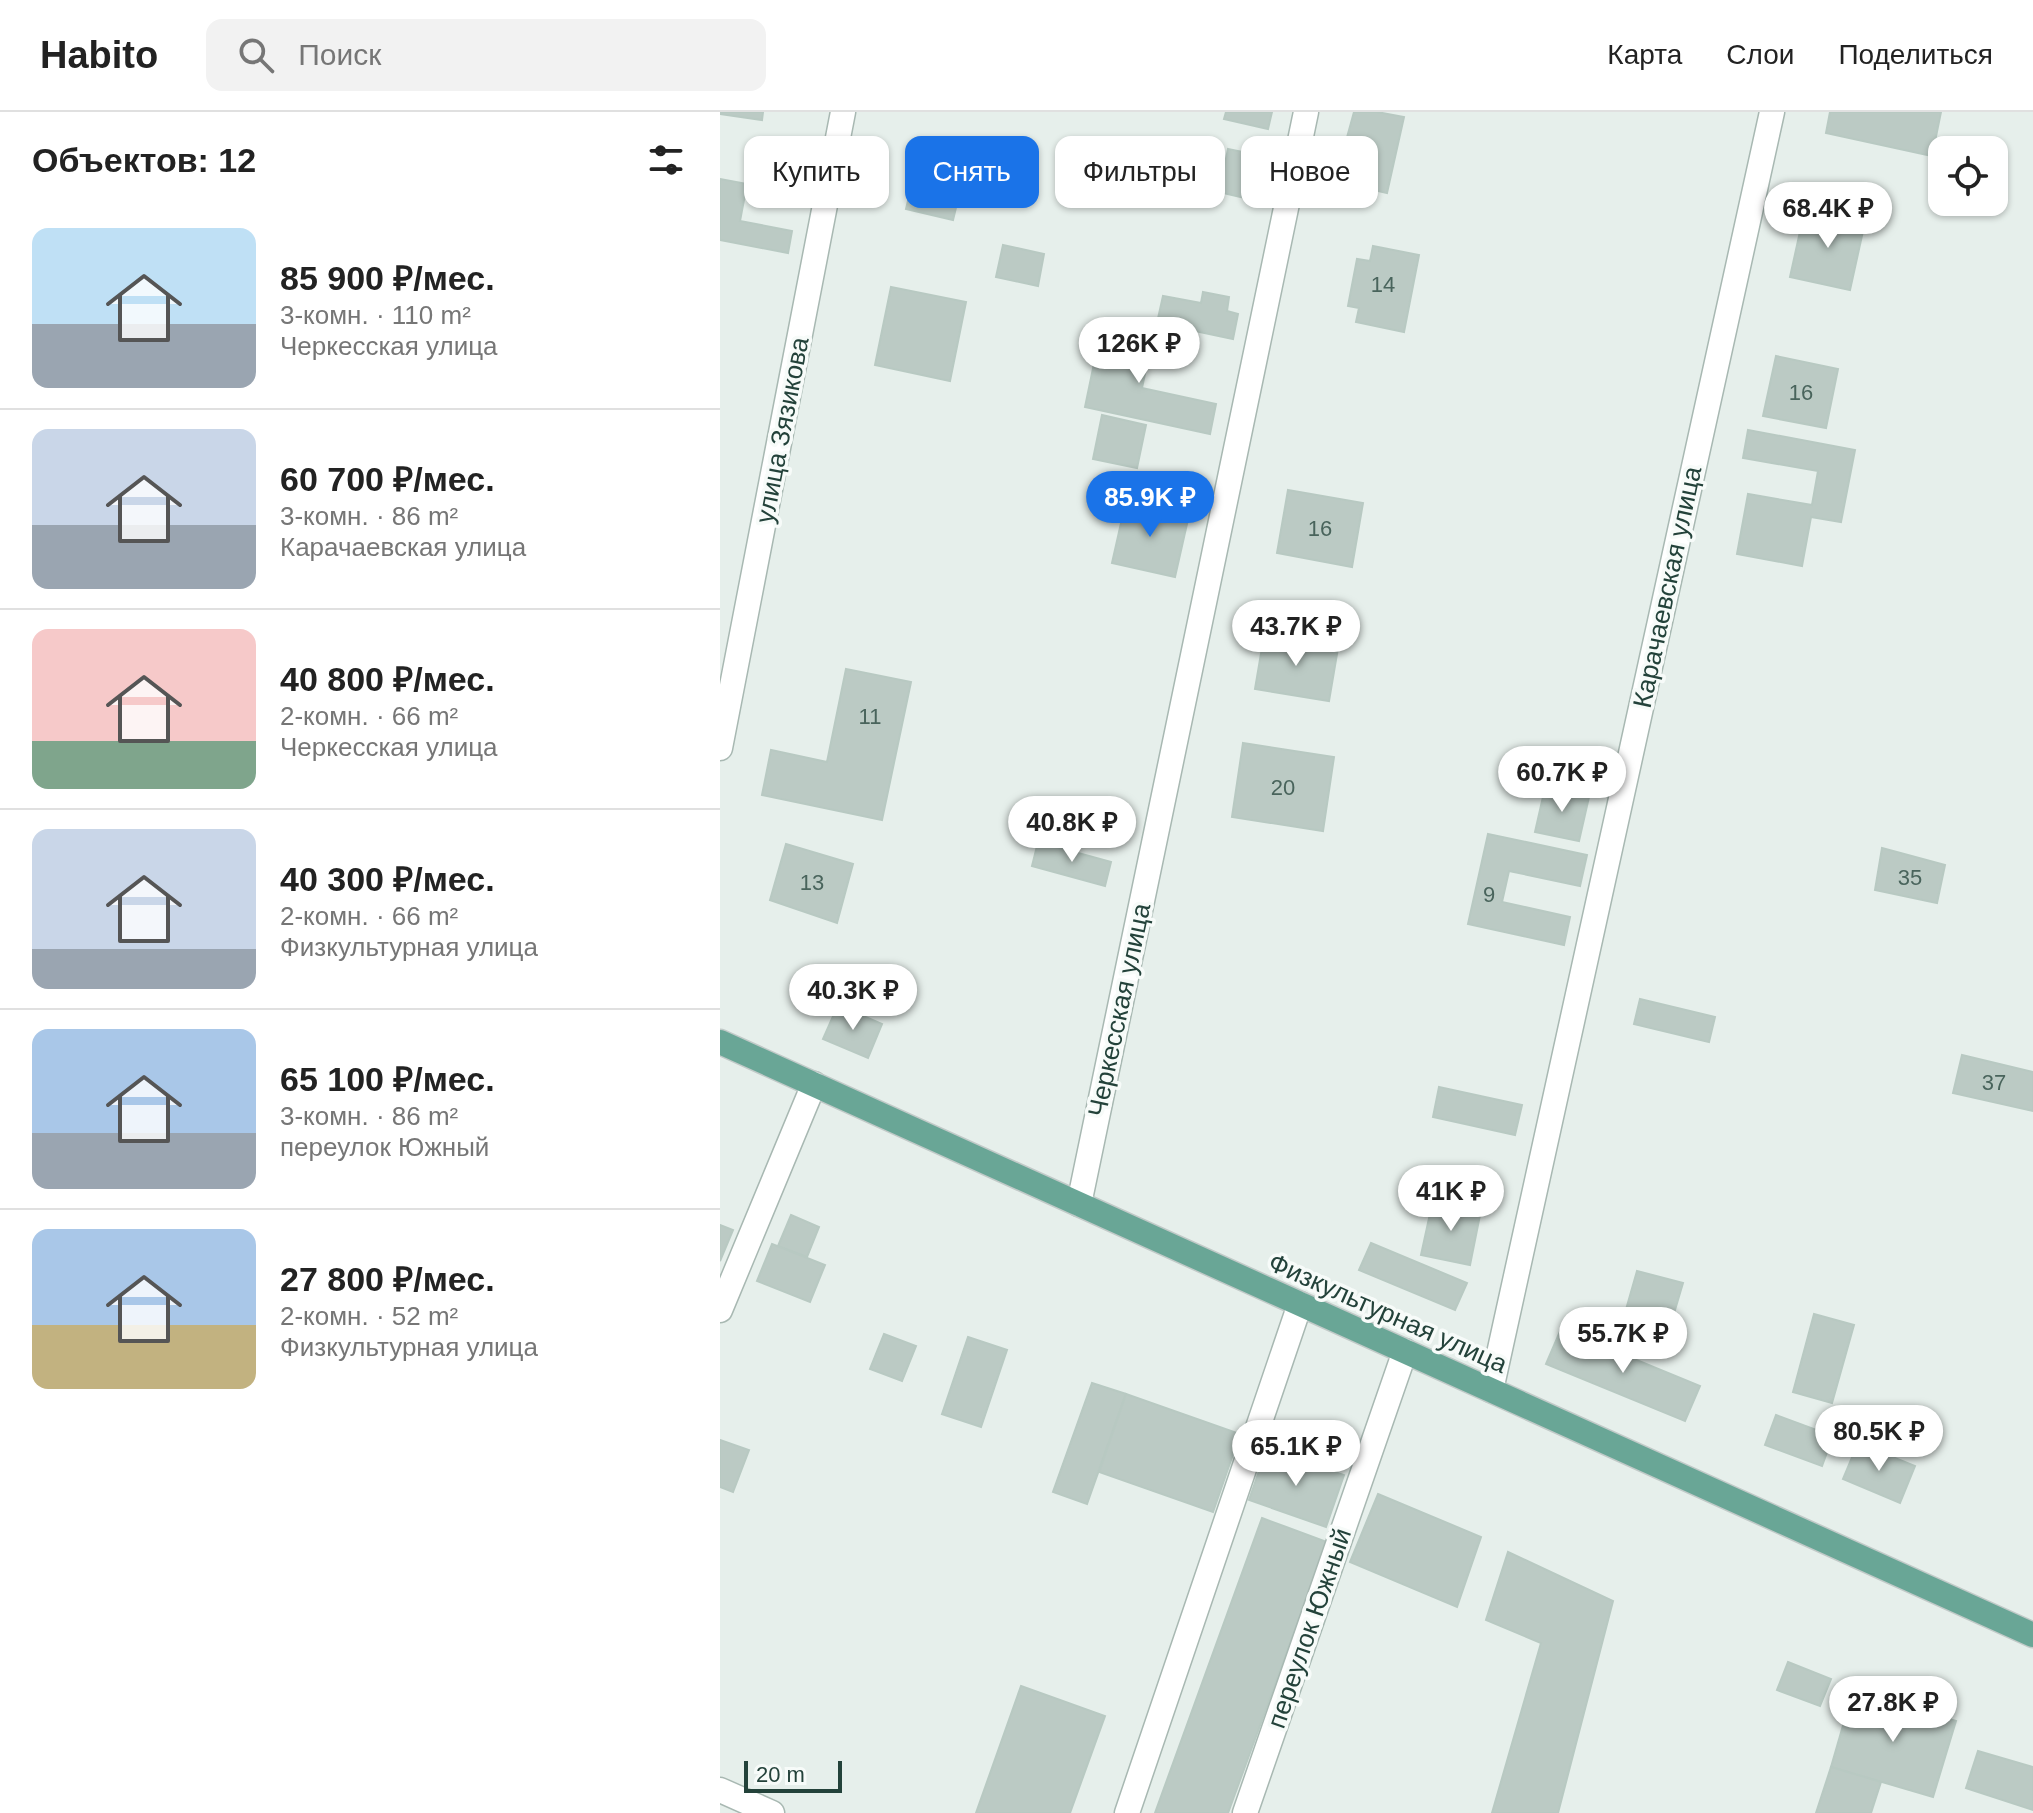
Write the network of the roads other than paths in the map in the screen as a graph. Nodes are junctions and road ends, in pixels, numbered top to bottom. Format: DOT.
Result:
graph roads {
  1 [pos="843,112"];
  2 [pos="1306,112"];
  3 [pos="1772,112"];
  4 [pos="720,748"];
  5 [pos="720,1042"];
  6 [pos="814,1084"];
  7 [pos="1079,1204"];
  8 [pos="1300,1304"];
  9 [pos="720,1310"];
  10 [pos="1405,1351"];
  11 [pos="1491,1390"];
  12 [pos="2033,1635"];
  13 [pos="720,1790"];
  14 [pos="772,1813"];
  15 [pos="1127,1813"];
  16 [pos="1245,1813"];
  1 -- 4 [label="street, улица Зязикова"];
  2 -- 7 [label="street, Черкесская улица"];
  3 -- 11 [label="street, Карачаевская улица"];
  5 -- 6 [label="main road, Физкультурная улица"];
  6 -- 7 [label="main road, Физкультурная улица"];
  6 -- 9 [label="street"];
  7 -- 8 [label="main road, Физкультурная улица"];
  8 -- 10 [label="main road, Физкультурная улица"];
  8 -- 15 [label="street"];
  10 -- 11 [label="main road, Физкультурная улица"];
  10 -- 16 [label="street, переулок Южный"];
  11 -- 12 [label="main road, Физкультурная улица"];
  13 -- 14 [label="street"];
}
